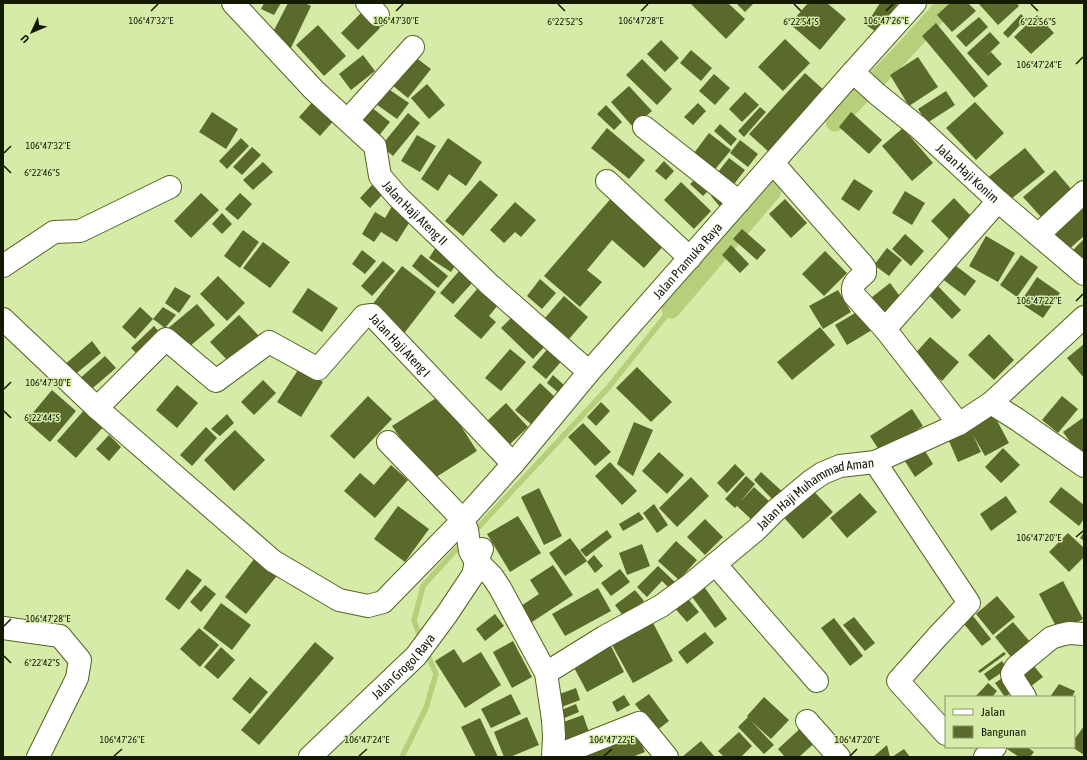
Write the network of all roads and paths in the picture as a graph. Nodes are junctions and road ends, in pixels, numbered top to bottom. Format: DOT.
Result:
graph roads {
  1 [pos="233,3"];
  2 [pos="915,3"];
  3 [pos="413,47"];
  4 [pos="855,74"];
  5 [pos="348,120"];
  6 [pos="644,127"];
  7 [pos="773,163"];
  8 [pos="607,181"];
  9 [pos="170,186"];
  10 [pos="1084,192"];
  11 [pos="998,201"];
  12 [pos="739,202"];
  13 [pos="1038,235"];
  14 [pos="690,258"];
  15 [pos="3,266"];
  16 [pos="1084,274"];
  17 [pos="1084,317"];
  18 [pos="3,319"];
  19 [pos="885,329"];
  20 [pos="589,372"];
  21 [pos="990,402"];
  22 [pos="97,408"];
  23 [pos="959,424"];
  24 [pos="388,442"];
  25 [pos="875,462"];
  26 [pos="513,464"];
  27 [pos="1084,466"];
  28 [pos="471,518"];
  29 [pos="476,554"];
  30 [pos="715,564"];
  31 [pos="3,628"];
  32 [pos="1084,634"];
  33 [pos="546,673"];
  34 [pos="817,681"];
  35 [pos="1024,696"];
  36 [pos="807,721"];
  37 [pos="945,733"];
  38 [pos="993,748"];
  39 [pos="38,757"];
  40 [pos="310,757"];
  41 [pos="553,757"];
  42 [pos="667,757"];
  43 [pos="838,757"];
  44 [pos="985,757"];
  1 -- 5 [label="street, Jalan Haji Ateng II"];
  2 -- 4 [label="street, Jalan Pramuka Raya"];
  3 -- 5 [label="street"];
  4 -- 7 [label="street, Jalan Pramuka Raya"];
  4 -- 11 [label="street, Jalan Haji Konim"];
  5 -- 20 [label="street, Jalan Haji Ateng II"];
  6 -- 12 [label="street"];
  7 -- 12 [label="street, Jalan Pramuka Raya"];
  7 -- 19 [label="street"];
  8 -- 14 [label="street"];
  9 -- 15 [label="street"];
  10 -- 13 [label="street"];
  11 -- 13 [label="street, Jalan Haji Konim"];
  11 -- 19 [label="street"];
  12 -- 14 [label="street, Jalan Pramuka Raya"];
  13 -- 16 [label="street, Jalan Haji Konim"];
  14 -- 20 [label="street, Jalan Pramuka Raya"];
  17 -- 21 [label="street, Jalan Haji Muhammad Aman"];
  18 -- 22 [label="street, Jalan Pramuka Raya"];
  19 -- 23 [label="street"];
  20 -- 26 [label="street, Jalan Pramuka Raya"];
  21 -- 23 [label="street, Jalan Haji Muhammad Aman"];
  21 -- 27 [label="street"];
  22 -- 26 [label="street, Jalan Haji Ateng I"];
  22 -- 28 [label="street, Jalan Pramuka Raya"];
  23 -- 25 [label="street, Jalan Haji Muhammad Aman"];
  24 -- 28 [label="street"];
  25 -- 30 [label="street, Jalan Haji Muhammad Aman"];
  25 -- 37 [label="street"];
  26 -- 28 [label="street, Jalan Pramuka Raya"];
  28 -- 29 [label="street, Jalan Grogol Raya"];
  29 -- 33 [label="street"];
  29 -- 40 [label="street, Jalan Grogol Raya"];
  30 -- 33 [label="street, Jalan Haji Muhammad Aman"];
  30 -- 34 [label="street"];
  31 -- 39 [label="street"];
  32 -- 35 [label="street"];
  33 -- 41 [label="street"];
  36 -- 43 [label="street"];
  38 -- 44 [label="street"];
  41 -- 42 [label="street"];
}
